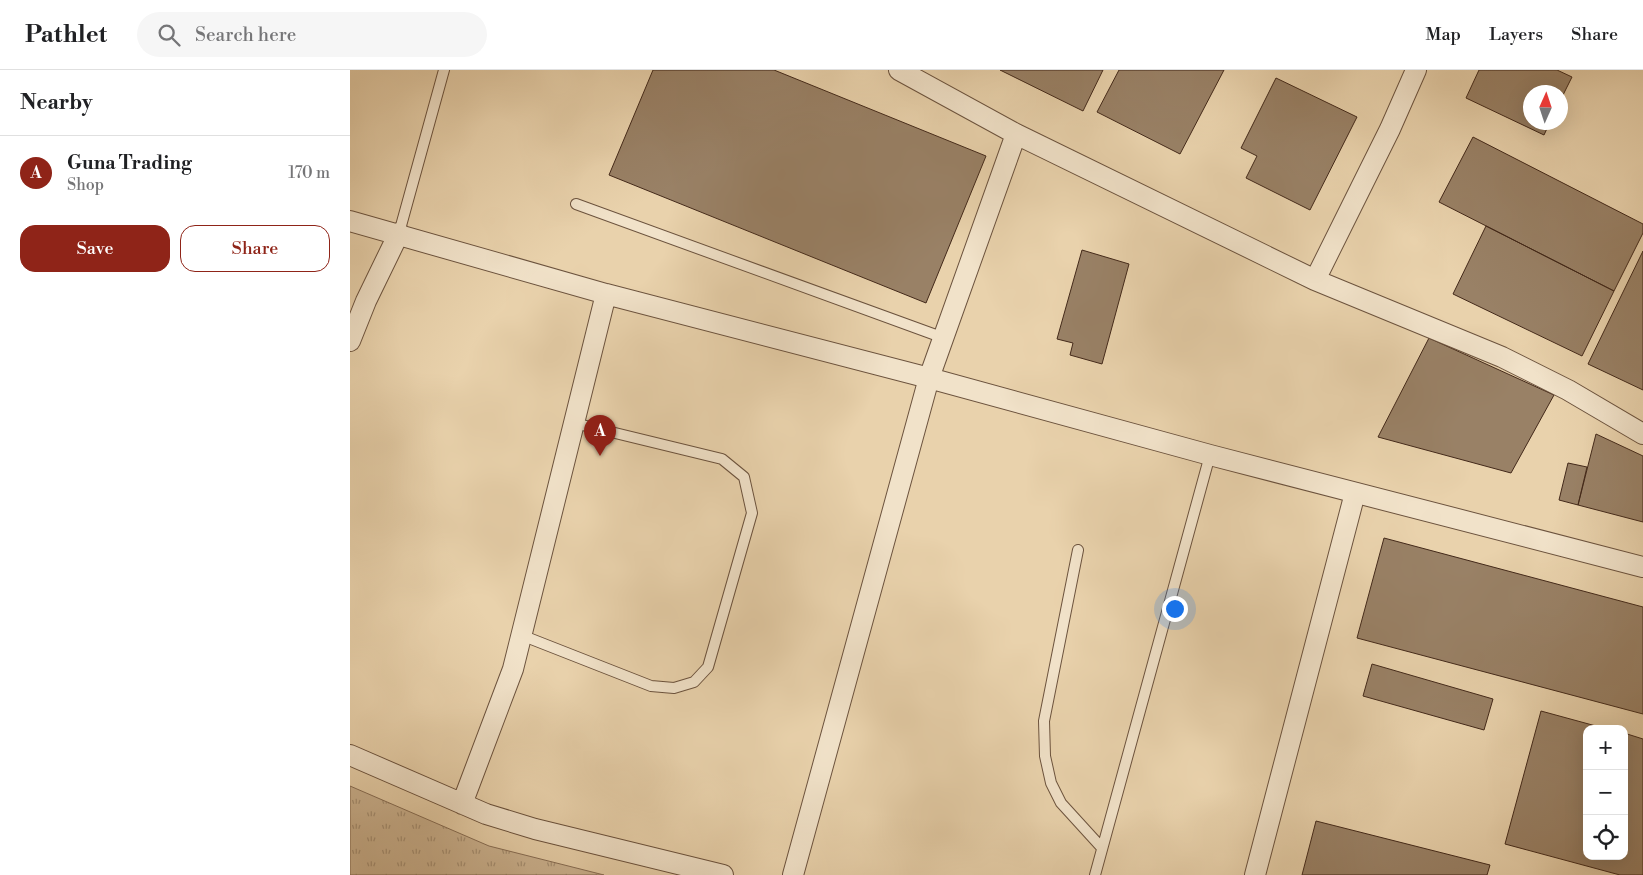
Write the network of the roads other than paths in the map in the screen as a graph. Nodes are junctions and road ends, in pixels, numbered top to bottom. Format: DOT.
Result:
graph roads {
  1 [pos="444,70"];
  2 [pos="899,70"];
  3 [pos="1416,70"];
  4 [pos="1016,134"];
  5 [pos="576,204"];
  6 [pos="350,221"];
  7 [pos="399,234"];
  8 [pos="1315,280"];
  9 [pos="606,294"];
  10 [pos="944,338"];
  11 [pos="350,341"];
  12 [pos="929,378"];
  13 [pos="574,423"];
  14 [pos="1643,434"];
  15 [pos="1210,455"];
  16 [pos="1355,493"];
  17 [pos="1078,550"];
  18 [pos="1643,567"];
  19 [pos="521,635"];
  20 [pos="350,755"];
  21 [pos="462,804"];
  22 [pos="1102,848"];
  23 [pos="723,875"];
  24 [pos="792,875"];
  25 [pos="1095,875"];
  26 [pos="1254,875"];
  1 -- 7 [label="lane"];
  2 -- 4 [label="street"];
  3 -- 8 [label="street"];
  4 -- 8 [label="street"];
  4 -- 10 [label="street"];
  5 -- 10 [label="lane"];
  6 -- 7 [label="street"];
  7 -- 9 [label="street"];
  7 -- 11 [label="street"];
  8 -- 14 [label="street"];
  9 -- 12 [label="street"];
  9 -- 13 [label="street"];
  10 -- 12 [label="street"];
  12 -- 15 [label="street"];
  12 -- 24 [label="street"];
  13 -- 19 [label="street"];
  13 -- 19 [label="lane"];
  15 -- 16 [label="street"];
  15 -- 22 [label="lane"];
  16 -- 18 [label="street"];
  16 -- 26 [label="street"];
  17 -- 22 [label="lane"];
  19 -- 21 [label="street"];
  20 -- 21 [label="street"];
  21 -- 23 [label="street"];
  22 -- 25 [label="lane"];
}
